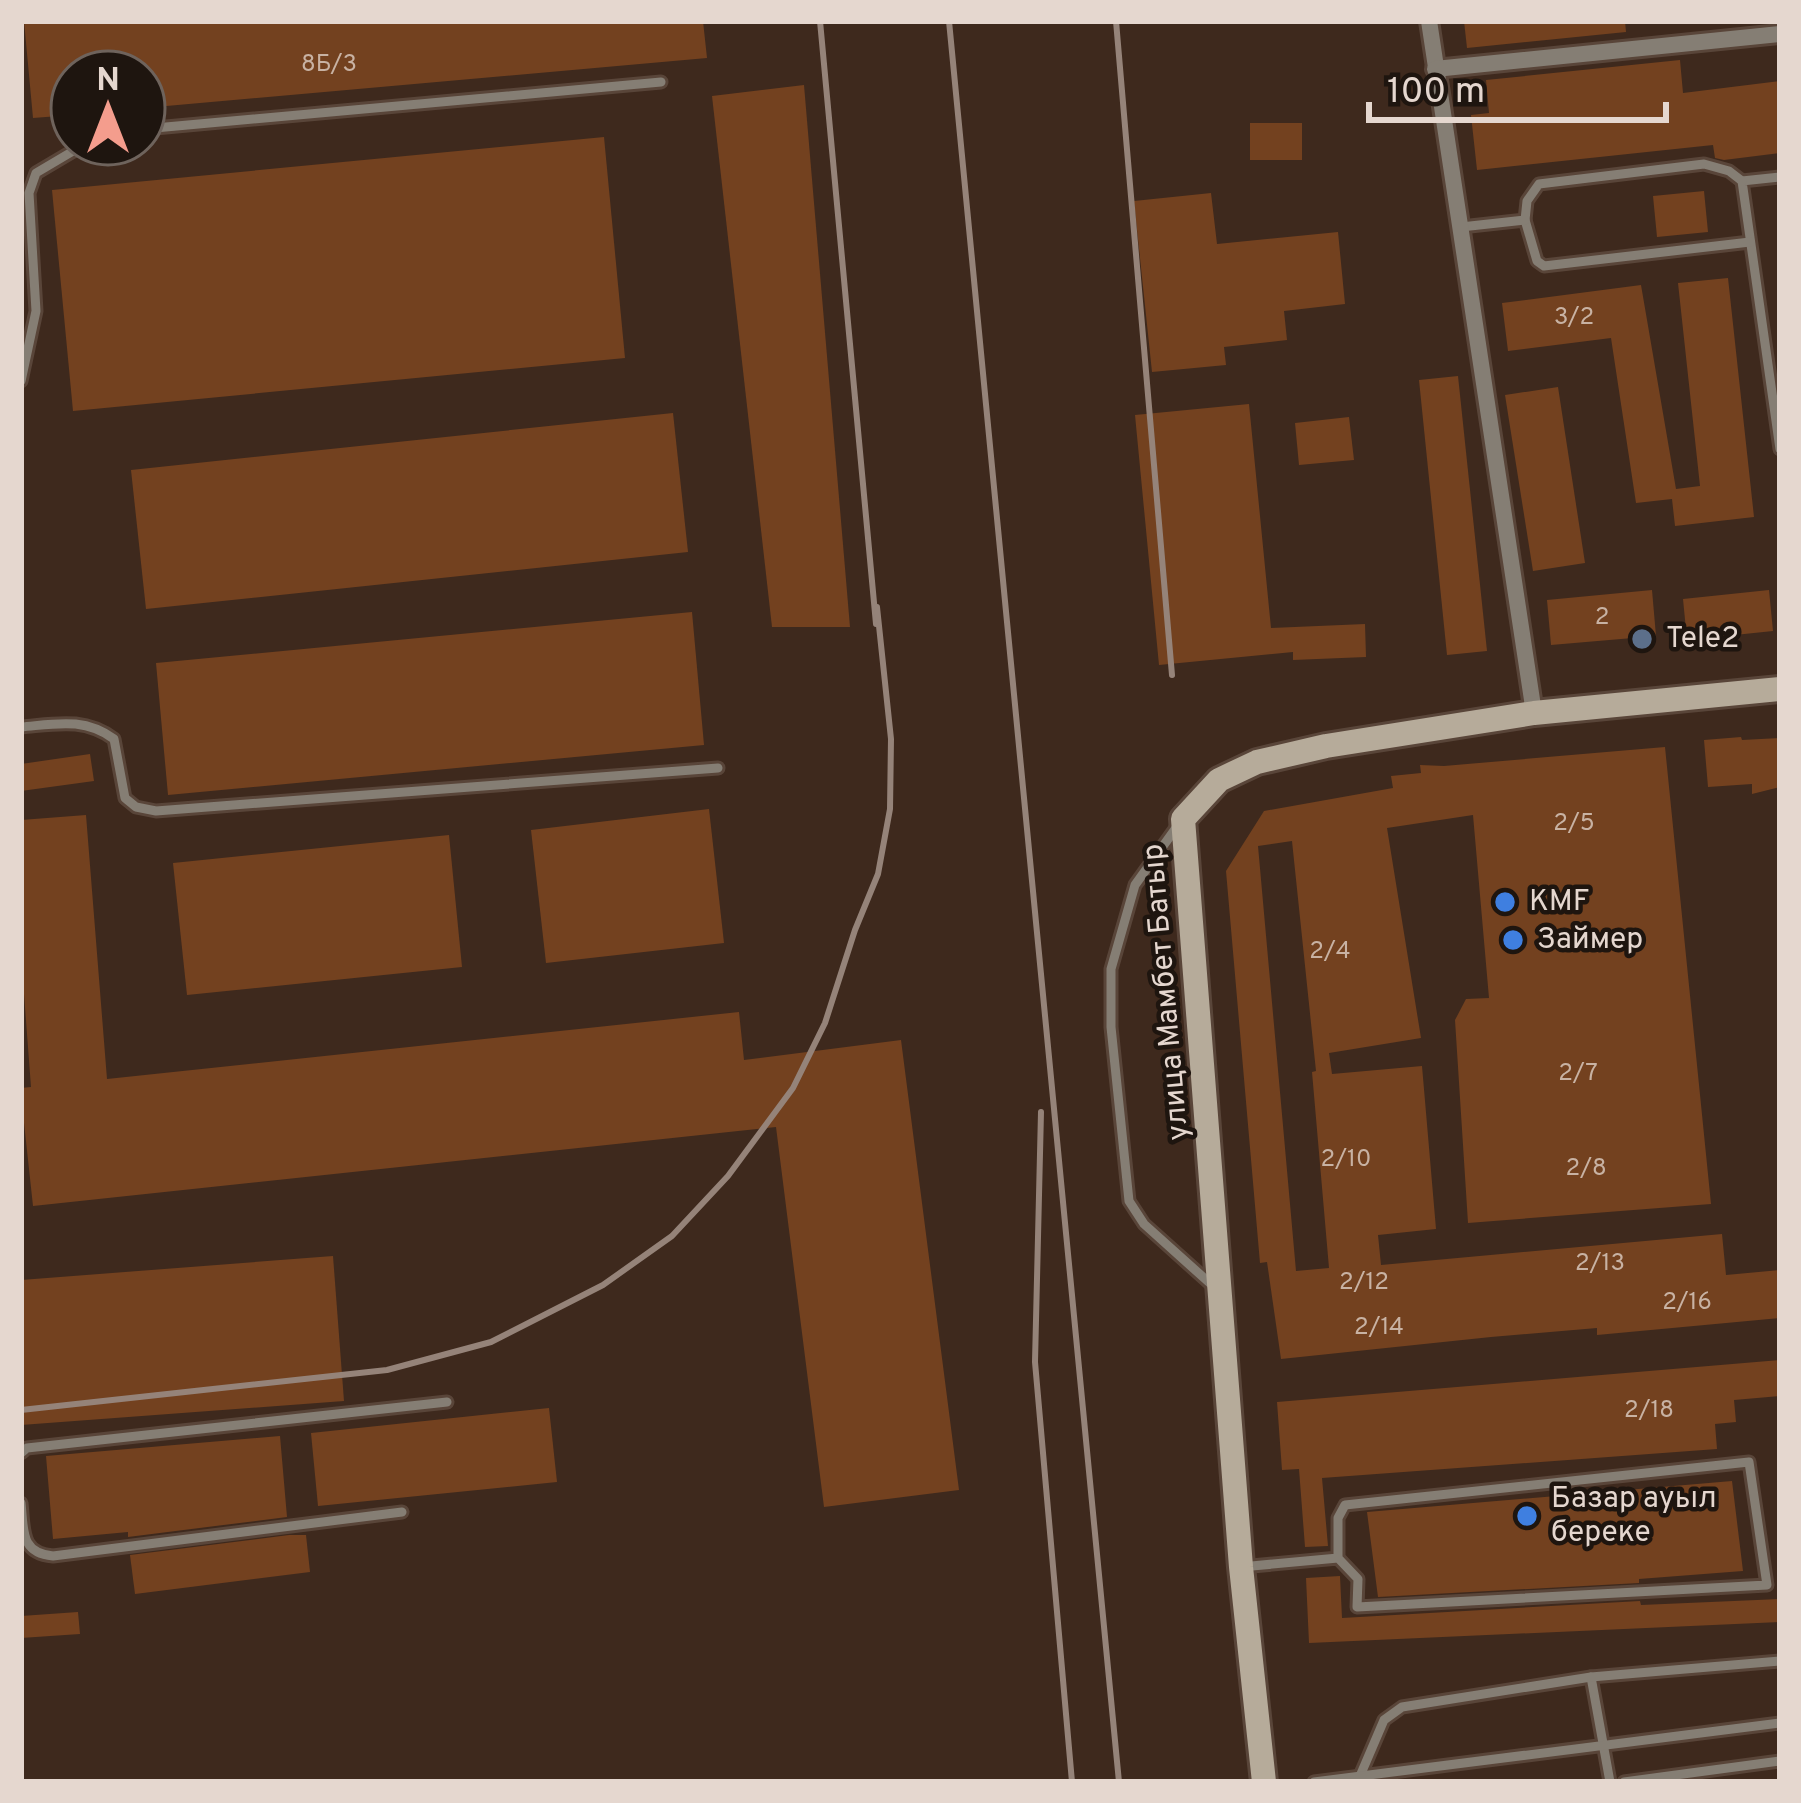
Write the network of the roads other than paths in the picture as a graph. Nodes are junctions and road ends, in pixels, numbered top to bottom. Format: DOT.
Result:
graph roads {
  1 [pos="1429,21"];
  2 [pos="1780,34"];
  3 [pos="1435,69"];
  4 [pos="662,82"];
  5 [pos="168,127"];
  6 [pos="48,166"];
  7 [pos="1780,177"];
  8 [pos="1742,181"];
  9 [pos="25,192"];
  10 [pos="1525,220"];
  11 [pos="1461,227"];
  12 [pos="1750,242"];
  13 [pos="21,380"];
  14 [pos="1780,448"];
  15 [pos="1780,689"];
  16 [pos="1534,713"];
  17 [pos="21,727"];
  18 [pos="718,768"];
  19 [pos="1183,819"];
  20 [pos="1221,1292"];
  21 [pos="447,1402"];
  22 [pos="21,1453"];
  23 [pos="21,1502"];
  24 [pos="402,1512"];
  25 [pos="1338,1558"];
  26 [pos="1241,1567"];
  27 [pos="1780,1661"];
  28 [pos="1592,1677"];
  29 [pos="1780,1723"];
  30 [pos="1604,1745"];
  31 [pos="1780,1761"];
  32 [pos="1360,1776"];
  33 [pos="1264,1782"];
  34 [pos="1314,1782"];
  35 [pos="1610,1782"];
  36 [pos="1624,1782"];
  1 -- 3 [label="street"];
  2 -- 3 [label="street"];
  3 -- 11 [label="street"];
  4 -- 5 [label="lane"];
  6 -- 9 [label="lane"];
  7 -- 8 [label="lane"];
  8 -- 10 [label="lane"];
  8 -- 12 [label="lane"];
  9 -- 13 [label="lane"];
  10 -- 11 [label="lane"];
  10 -- 12 [label="lane"];
  11 -- 16 [label="street"];
  12 -- 14 [label="lane"];
  15 -- 16 [label="main road, улица Мамбет Батыр"];
  16 -- 19 [label="main road, улица Мамбет Батыр"];
  17 -- 18 [label="lane"];
  19 -- 20 [label="main road, улица Мамбет Батыр"];
  19 -- 20 [label="lane"];
  20 -- 26 [label="main road, улица Мамбет Батыр"];
  21 -- 22 [label="lane"];
  23 -- 24 [label="lane"];
  25 -- 25 [label="lane"];
  25 -- 26 [label="lane"];
  26 -- 33 [label="main road, улица Мамбет Батыр"];
  27 -- 28 [label="lane"];
  28 -- 30 [label="lane"];
  28 -- 32 [label="lane"];
  29 -- 30 [label="lane"];
  30 -- 32 [label="lane"];
  30 -- 35 [label="lane"];
  31 -- 36 [label="lane"];
  32 -- 34 [label="lane"];
}
